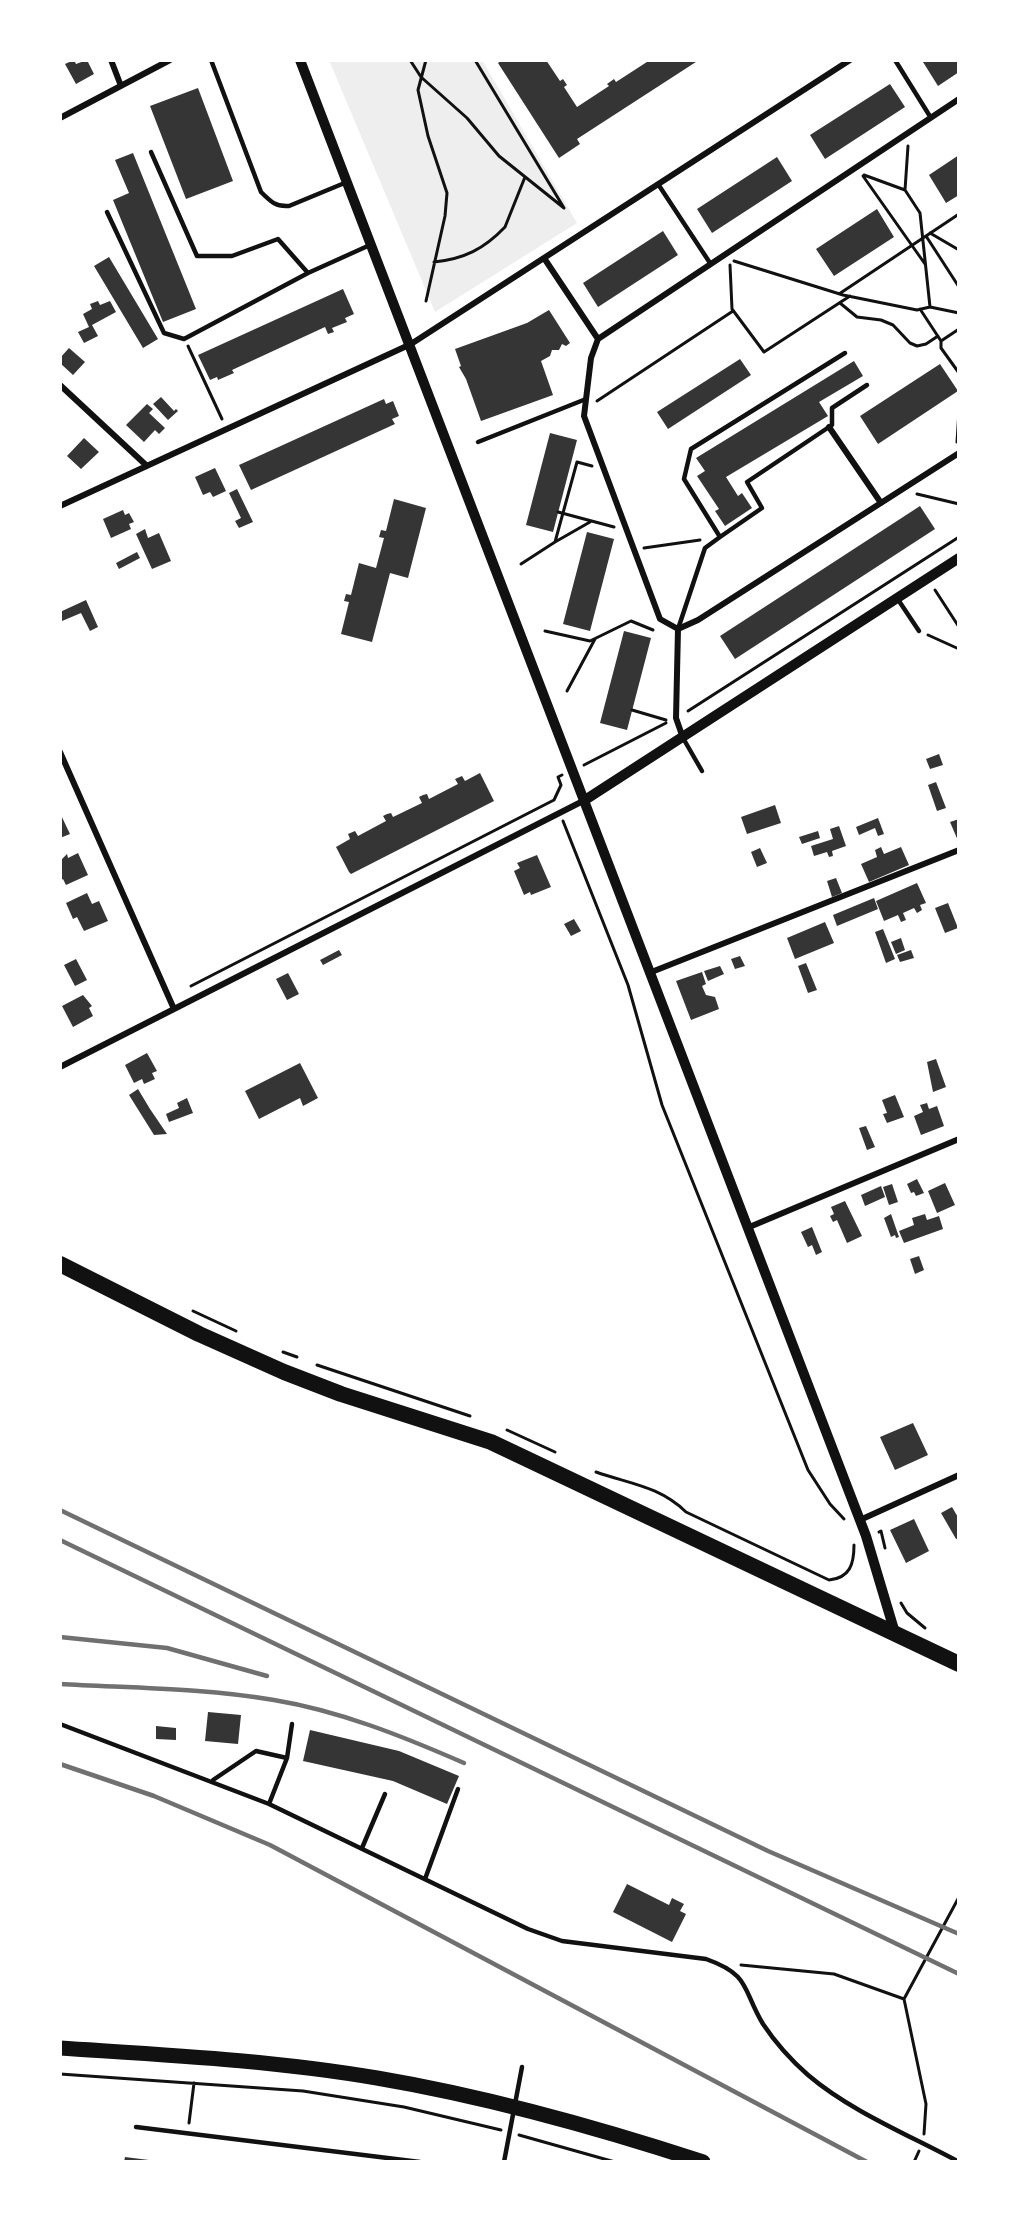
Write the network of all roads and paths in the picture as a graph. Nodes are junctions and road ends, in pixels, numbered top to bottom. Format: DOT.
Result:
graph roads {
  1 [pos="111,60"];
  2 [pos="170,60"];
  3 [pos="211,60"];
  4 [pos="300,60"];
  5 [pos="410,60"];
  6 [pos="426,60"];
  7 [pos="475,60"];
  8 [pos="850,60"];
  9 [pos="895,60"];
  10 [pos="421,77"];
  11 [pos="121,86"];
  12 [pos="959,99"];
  13 [pos="60,118"];
  14 [pos="931,118"];
  15 [pos="909,132"];
  16 [pos="151,152"];
  17 [pos="525,177"];
  18 [pos="348,182"];
  19 [pos="658,184"];
  20 [pos="904,190"];
  21 [pos="107,212"];
  22 [pos="959,214"];
  23 [pos="926,235"];
  24 [pos="372,244"];
  25 [pos="911,245"];
  26 [pos="959,250"];
  27 [pos="544,258"];
  28 [pos="434,262"];
  29 [pos="710,263"];
  30 [pos="926,266"];
  31 [pos="308,273"];
  32 [pos="959,287"];
  33 [pos="838,294"];
  34 [pos="849,296"];
  35 [pos="426,301"];
  36 [pos="840,303"];
  37 [pos="930,307"];
  38 [pos="920,309"];
  39 [pos="733,311"];
  40 [pos="959,313"];
  41 [pos="959,329"];
  42 [pos="938,336"];
  43 [pos="184,339"];
  44 [pos="598,339"];
  45 [pos="941,341"];
  46 [pos="411,344"];
  47 [pos="845,352"];
  48 [pos="959,373"];
  49 [pos="60,385"];
  50 [pos="867,385"];
  51 [pos="586,399"];
  52 [pos="585,409"];
  53 [pos="959,411"];
  54 [pos="829,427"];
  55 [pos="226,429"];
  56 [pos="478,442"];
  57 [pos="957,454"];
  58 [pos="147,466"];
  59 [pos="603,467"];
  60 [pos="899,492"];
  61 [pos="881,503"];
  62 [pos="959,504"];
  63 [pos="60,506"];
  64 [pos="560,513"];
  65 [pos="590,522"];
  66 [pos="626,530"];
  67 [pos="720,537"];
  68 [pos="959,537"];
  69 [pos="555,542"];
  70 [pos="713,542"];
  71 [pos="634,551"];
  72 [pos="959,558"];
  73 [pos="521,564"];
  74 [pos="917,564"];
  75 [pos="928,578"];
  76 [pos="897,598"];
  77 [pos="959,627"];
  78 [pos="678,629"];
  79 [pos="653,630"];
  80 [pos="545,631"];
  81 [pos="919,631"];
  82 [pos="595,639"];
  83 [pos="959,649"];
  84 [pos="567,691"];
  85 [pos="692,709"];
  86 [pos="632,710"];
  87 [pos="683,738"];
  88 [pos="60,752"];
  89 [pos="572,771"];
  90 [pos="702,771"];
  91 [pos="554,800"];
  92 [pos="585,800"];
  93 [pos="559,812"];
  94 [pos="959,850"];
  95 [pos="649,973"];
  96 [pos="168,998"];
  97 [pos="174,1009"];
  98 [pos="60,1068"];
  99 [pos="959,1139"];
  100 [pos="746,1228"];
  101 [pos="60,1264"];
  102 [pos="959,1475"];
  103 [pos="860,1520"];
  104 [pos="845,1521"];
  105 [pos="895,1633"];
  106 [pos="959,1664"];
  107 [pos="60,1724"];
  108 [pos="292,1724"];
  109 [pos="286,1758"];
  110 [pos="213,1780"];
  111 [pos="458,1789"];
  112 [pos="385,1794"];
  113 [pos="269,1804"];
  114 [pos="362,1848"];
  115 [pos="425,1879"];
  116 [pos="959,1897"];
  117 [pos="724,1965"];
  118 [pos="904,1999"];
  119 [pos="60,2048"];
  120 [pos="522,2067"];
  121 [pos="60,2074"];
  122 [pos="194,2083"];
  123 [pos="514,2106"];
  124 [pos="136,2127"];
  125 [pos="188,2133"];
  126 [pos="509,2133"];
  127 [pos="924,2143"];
  128 [pos="669,2151"];
  129 [pos="420,2162"];
  130 [pos="504,2162"];
  131 [pos="615,2162"];
  132 [pos="690,2162"];
  133 [pos="703,2162"];
  134 [pos="914,2162"];
  135 [pos="959,2162"];
  1 -- 11 [label="street"];
  2 -- 11 [label="street"];
  3 -- 18 [label="lane"];
  4 -- 18 [label="street"];
  5 -- 10 [label="path"];
  6 -- 10 [label="path"];
  7 -- 17 [label="path"];
  8 -- 19 [label="street"];
  9 -- 14 [label="lane"];
  10 -- 17 [label="path"];
  10 -- 28 [label="path"];
  11 -- 13 [label="street"];
  12 -- 14 [label="street"];
  14 -- 15 [label="street"];
  15 -- 20 [label="path"];
  15 -- 29 [label="street"];
  16 -- 31 [label="lane"];
  17 -- 28 [label="path"];
  18 -- 24 [label="street"];
  19 -- 27 [label="street"];
  19 -- 29 [label="lane"];
  20 -- 23 [label="path"];
  20 -- 25 [label="path"];
  21 -- 43 [label="lane"];
  22 -- 23 [label="path"];
  23 -- 25 [label="path"];
  23 -- 26 [label="path"];
  23 -- 30 [label="path"];
  23 -- 32 [label="path"];
  24 -- 31 [label="lane"];
  24 -- 46 [label="street"];
  25 -- 30 [label="path"];
  25 -- 33 [label="path"];
  27 -- 44 [label="street"];
  27 -- 46 [label="street"];
  28 -- 35 [label="path"];
  29 -- 44 [label="street"];
  30 -- 37 [label="path"];
  31 -- 43 [label="lane"];
  33 -- 34 [label="path"];
  33 -- 39 [label="path"];
  34 -- 36 [label="path"];
  34 -- 38 [label="path"];
  36 -- 39 [label="path"];
  36 -- 42 [label="path"];
  37 -- 38 [label="path"];
  37 -- 40 [label="path"];
  38 -- 42 [label="path"];
  39 -- 52 [label="path"];
  41 -- 45 [label="path"];
  42 -- 45 [label="path"];
  43 -- 55 [label="path"];
  44 -- 51 [label="street"];
  45 -- 48 [label="path"];
  46 -- 55 [label="street"];
  46 -- 89 [label="street"];
  47 -- 67 [label="lane"];
  49 -- 58 [label="street"];
  50 -- 54 [label="lane"];
  51 -- 52 [label="street"];
  51 -- 56 [label="lane"];
  52 -- 59 [label="street"];
  53 -- 57 [label="path"];
  54 -- 61 [label="street"];
  54 -- 67 [label="lane"];
  55 -- 58 [label="street"];
  57 -- 60 [label="street"];
  58 -- 63 [label="street"];
  59 -- 64 [label="path"];
  59 -- 66 [label="street"];
  60 -- 61 [label="street"];
  60 -- 62 [label="path"];
  61 -- 78 [label="street"];
  64 -- 65 [label="path"];
  64 -- 69 [label="path"];
  65 -- 66 [label="path"];
  65 -- 69 [label="path"];
  66 -- 71 [label="street"];
  67 -- 70 [label="lane"];
  68 -- 74 [label="path"];
  69 -- 73 [label="path"];
  70 -- 71 [label="path"];
  70 -- 78 [label="lane"];
  71 -- 78 [label="street"];
  72 -- 75 [label="street"];
  74 -- 75 [label="path"];
  74 -- 85 [label="path"];
  75 -- 76 [label="street"];
  75 -- 77 [label="path"];
  76 -- 81 [label="lane"];
  76 -- 87 [label="street"];
  78 -- 87 [label="street"];
  79 -- 82 [label="path"];
  80 -- 82 [label="path"];
  81 -- 83 [label="path"];
  82 -- 84 [label="path"];
  86 -- 89 [label="path"];
  87 -- 90 [label="lane"];
  87 -- 92 [label="street"];
  88 -- 96 [label="street"];
  89 -- 91 [label="path"];
  89 -- 92 [label="street"];
  91 -- 93 [label="path"];
  91 -- 96 [label="path"];
  92 -- 93 [label="street"];
  92 -- 95 [label="street"];
  93 -- 97 [label="street"];
  93 -- 104 [label="path"];
  94 -- 95 [label="street"];
  95 -- 100 [label="street"];
  96 -- 97 [label="street"];
  97 -- 98 [label="street"];
  99 -- 100 [label="street"];
  100 -- 103 [label="street"];
  101 -- 105 [label="highway"];
  102 -- 103 [label="street"];
  103 -- 105 [label="street"];
  105 -- 106 [label="highway"];
  107 -- 110 [label="lane"];
  108 -- 109 [label="lane"];
  109 -- 110 [label="lane"];
  109 -- 113 [label="lane"];
  110 -- 113 [label="lane"];
  111 -- 115 [label="lane"];
  112 -- 114 [label="lane"];
  113 -- 114 [label="lane"];
  114 -- 115 [label="lane"];
  115 -- 117 [label="lane"];
  116 -- 118 [label="path"];
  117 -- 118 [label="path"];
  117 -- 127 [label="lane"];
  118 -- 127 [label="path"];
  119 -- 123 [label="main road"];
  120 -- 123 [label="lane"];
  121 -- 122 [label="path"];
  122 -- 125 [label="path"];
  122 -- 126 [label="path"];
  123 -- 126 [label="lane"];
  123 -- 128 [label="main road"];
  124 -- 125 [label="lane"];
  125 -- 129 [label="lane"];
  126 -- 130 [label="lane"];
  126 -- 131 [label="path"];
  127 -- 134 [label="path"];
  127 -- 135 [label="lane"];
  128 -- 132 [label="main road"];
  128 -- 133 [label="main road"];
}
